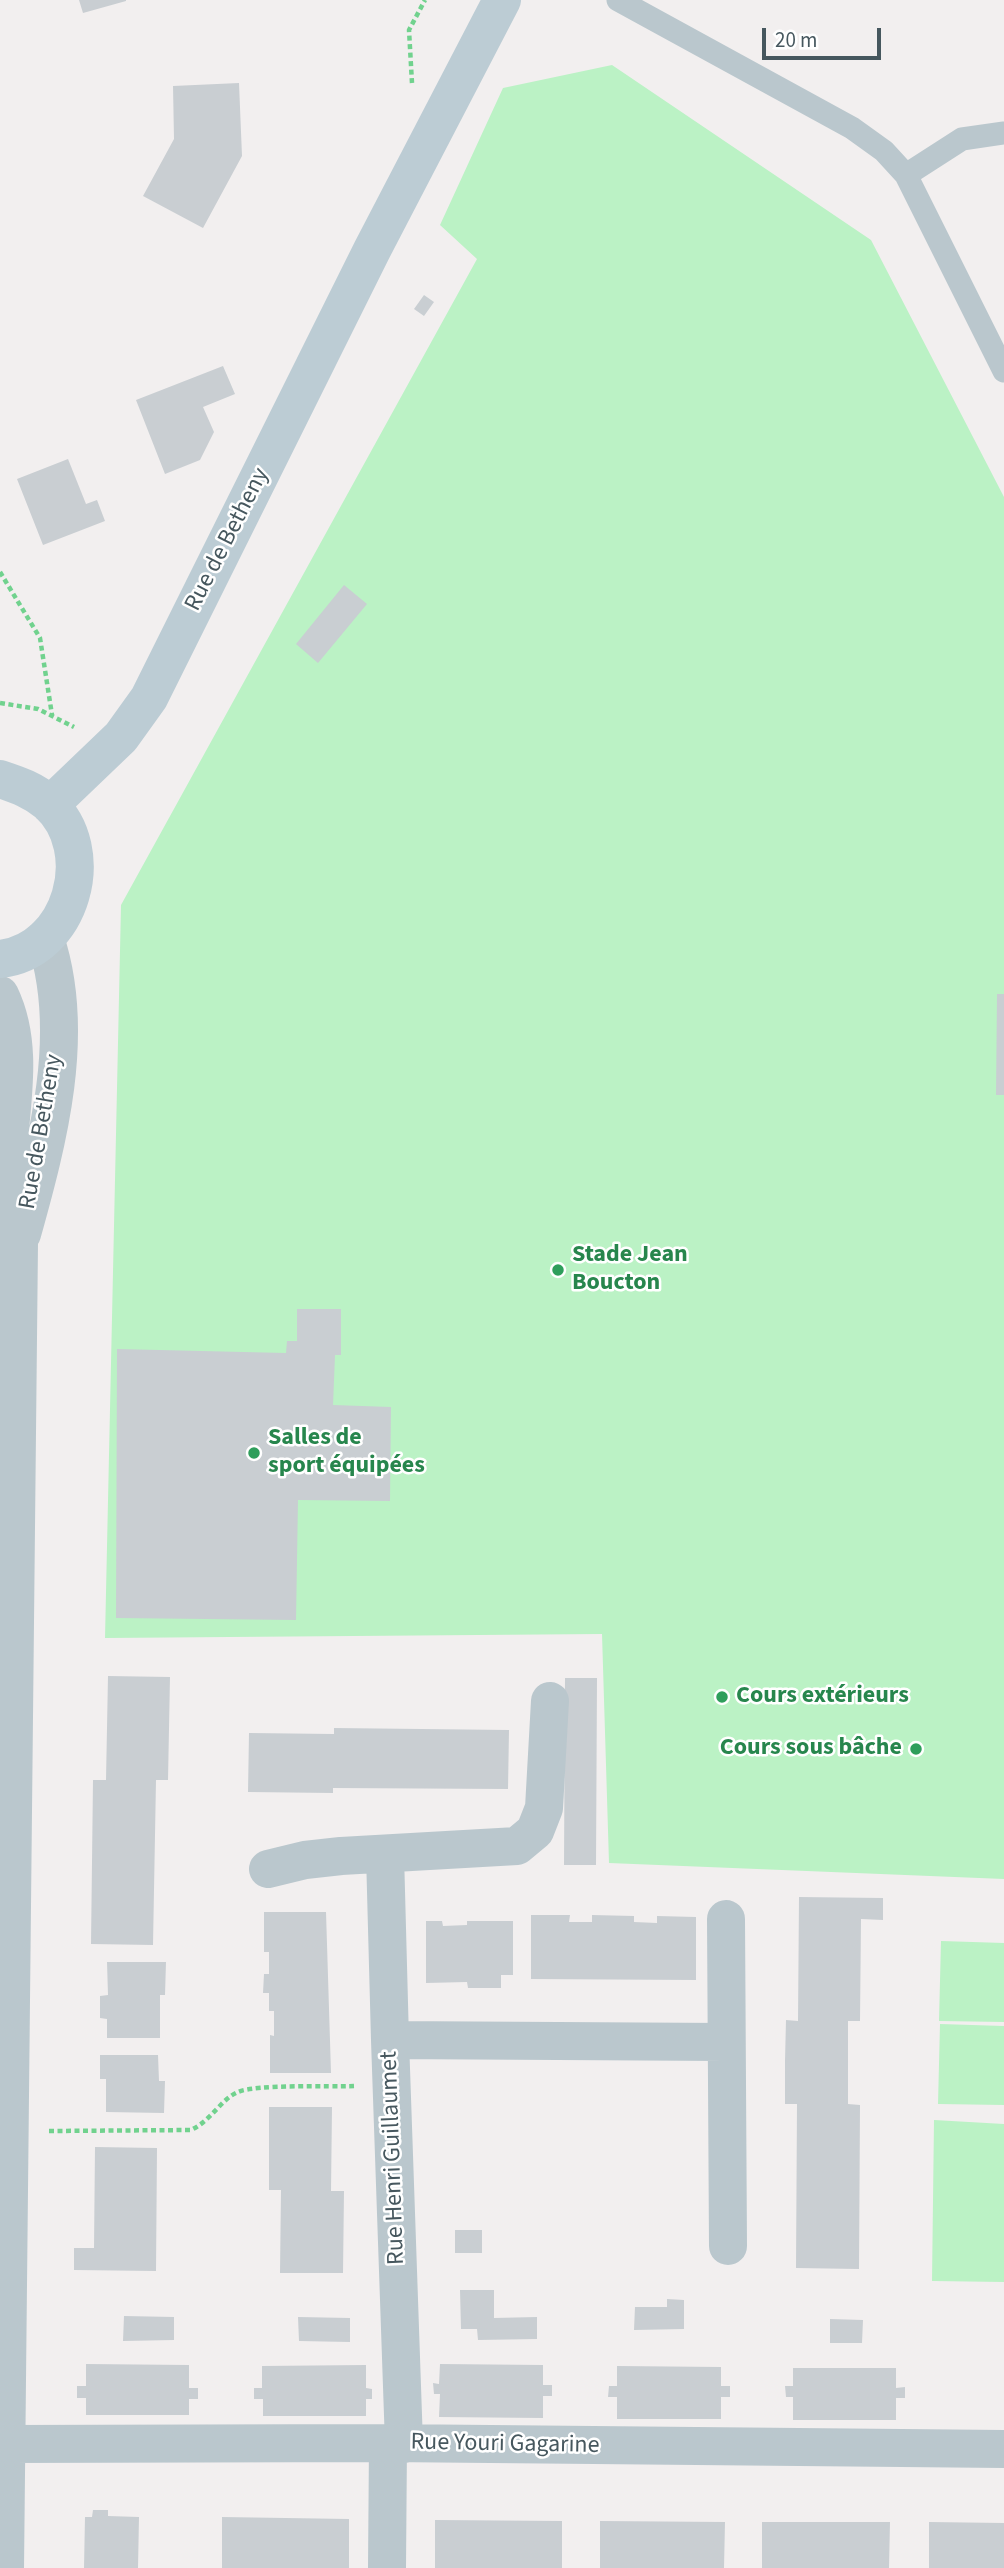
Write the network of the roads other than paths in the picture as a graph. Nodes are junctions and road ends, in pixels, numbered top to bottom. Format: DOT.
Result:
graph roads {
  1 [pos="502,0"];
  2 [pos="618,0"];
  3 [pos="1004,133"];
  4 [pos="906,176"];
  5 [pos="1004,371"];
  6 [pos="0,779"];
  7 [pos="50,805"];
  8 [pos="45,938"];
  9 [pos="0,959"];
  10 [pos="0,995"];
  11 [pos="19,1243"];
  12 [pos="550,1701"];
  13 [pos="7,1820"];
  14 [pos="385,1854"];
  15 [pos="268,1869"];
  16 [pos="726,1919"];
  17 [pos="390,2040"];
  18 [pos="725,2042"];
  19 [pos="728,2246"];
  20 [pos="396,2444"];
  21 [pos="4,2446"];
  22 [pos="1004,2449"];
  23 [pos="5,2568"];
  24 [pos="387,2568"];
  1 -- 7 [label="street, Rue de Betheny"];
  2 -- 4 [label="lane"];
  3 -- 4 [label="lane"];
  4 -- 5 [label="lane"];
  6 -- 7 [label="street"];
  7 -- 8 [label="street"];
  8 -- 9 [label="street"];
  8 -- 11 [label="street, Rue de Betheny"];
  10 -- 11 [label="street, Rue de Betheny"];
  11 -- 13 [label="street, Rue de Betheny"];
  12 -- 14 [label="street"];
  13 -- 21 [label="street, Rue de Betheny"];
  14 -- 15 [label="street"];
  14 -- 17 [label="street"];
  16 -- 18 [label="street"];
  17 -- 18 [label="street, Rue Henri Guillaumet"];
  17 -- 20 [label="street, Rue Henri Guillaumet"];
  18 -- 19 [label="street"];
  20 -- 21 [label="street, Rue Youri Gagarine"];
  20 -- 22 [label="street, Rue Youri Gagarine"];
  20 -- 24 [label="street, Rue Henri Guillaumet"];
  21 -- 23 [label="street, Rue de Betheny"];
}
